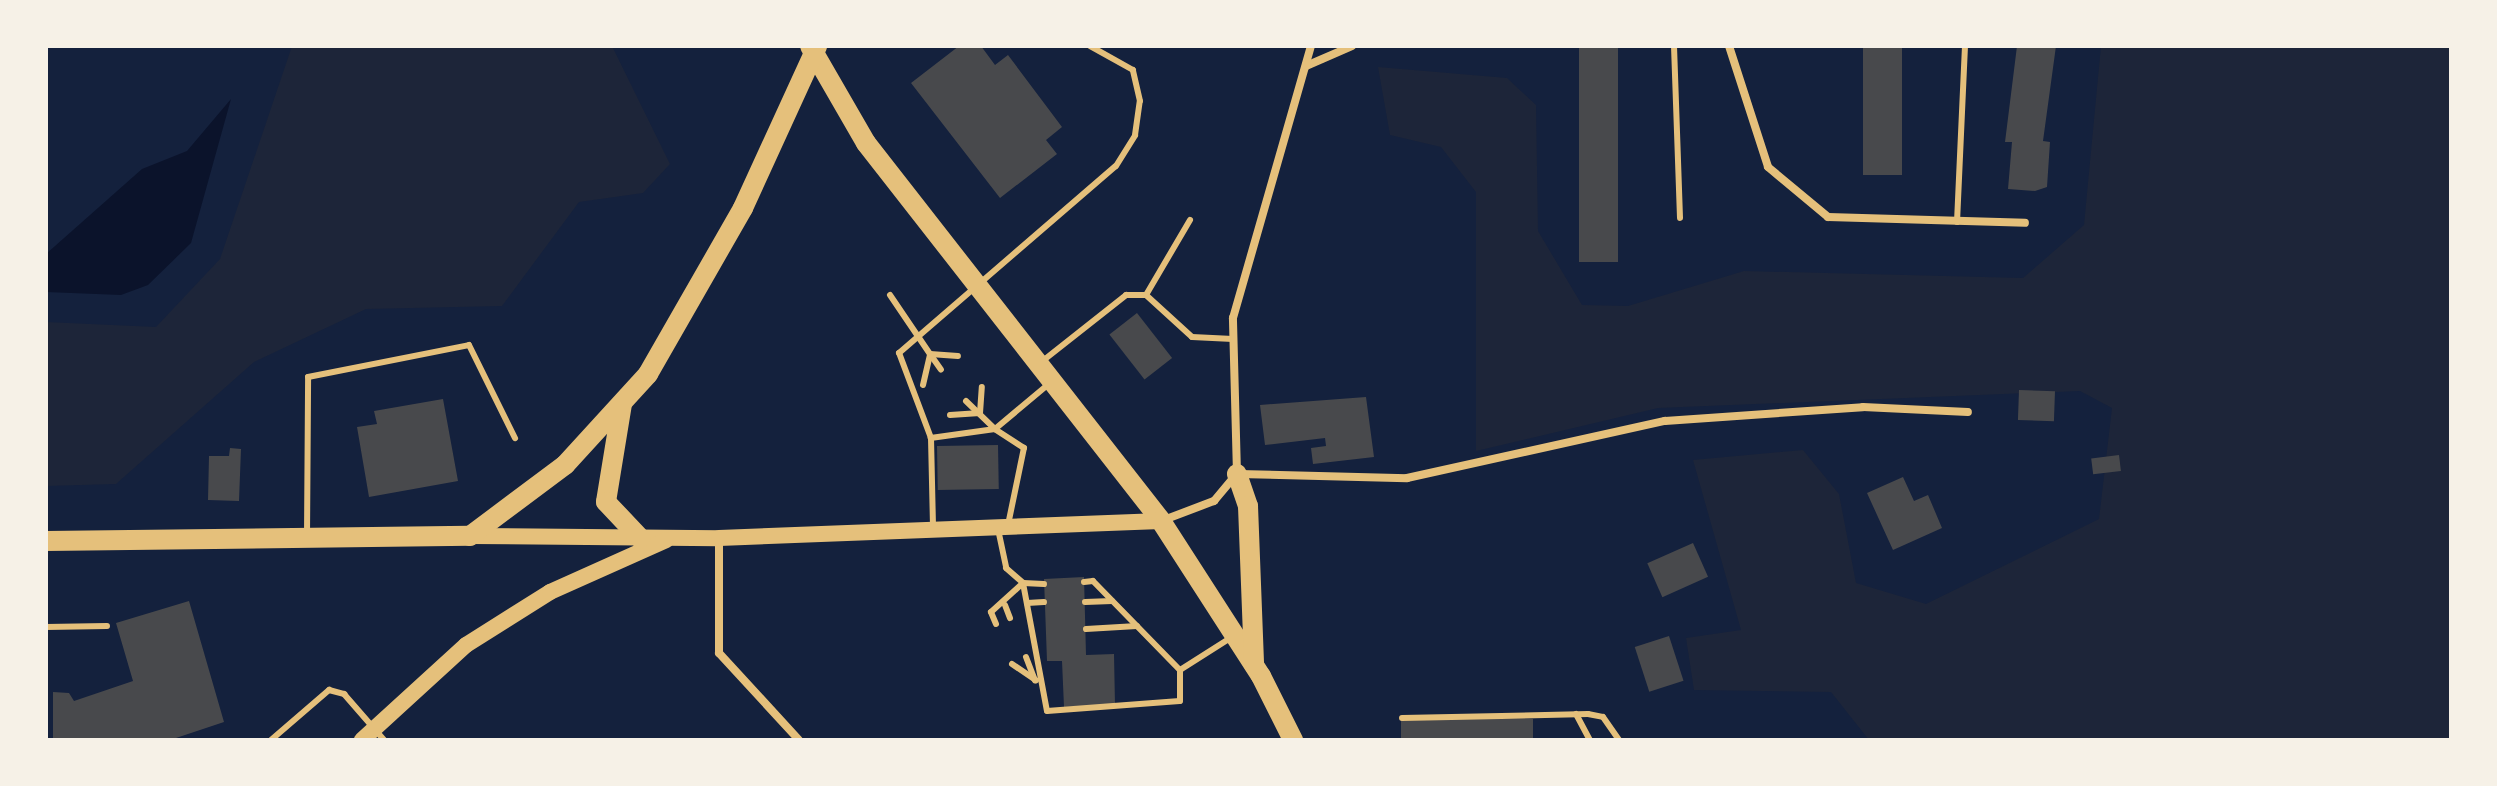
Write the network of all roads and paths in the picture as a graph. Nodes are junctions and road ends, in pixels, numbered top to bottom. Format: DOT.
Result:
graph roads {
  1 [pos="1090,46"];
  2 [pos="1311,46"];
  3 [pos="1352,46"];
  4 [pos="1674,46"];
  5 [pos="1729,46"];
  6 [pos="1965,46"];
  7 [pos="814,49"];
  8 [pos="1306,66"];
  9 [pos="1680,218"];
  10 [pos="1190,220"];
  11 [pos="1957,223"];
  12 [pos="2025,223"];
  13 [pos="974,286"];
  14 [pos="890,295"];
  15 [pos="1146,295"];
  16 [pos="918,335"];
  17 [pos="1233,339"];
  18 [pos="930,354"];
  19 [pos="958,356"];
  20 [pos="1037,365"];
  21 [pos="941,370"];
  22 [pos="1051,382"];
  23 [pos="923,385"];
  24 [pos="982,387"];
  25 [pos="623,401"];
  26 [pos="966,401"];
  27 [pos="1968,412"];
  28 [pos="980,413"];
  29 [pos="950,415"];
  30 [pos="995,429"];
  31 [pos="515,438"];
  32 [pos="931,438"];
  33 [pos="1237,474"];
  34 [pos="1161,521"];
  35 [pos="1003,529"];
  36 [pos="933,531"];
  37 [pos="470,536"];
  38 [pos="640,538"];
  39 [pos="672,538"];
  40 [pos="719,538"];
  41 [pos="307,540"];
  42 [pos="46,541"];
  43 [pos="1084,582"];
  44 [pos="1023,583"];
  45 [pos="1044,584"];
  46 [pos="1112,601"];
  47 [pos="1044,602"];
  48 [pos="1085,602"];
  49 [pos="1027,603"];
  50 [pos="1005,605"];
  51 [pos="1010,618"];
  52 [pos="996,624"];
  53 [pos="107,626"];
  54 [pos="1137,626"];
  55 [pos="46,627"];
  56 [pos="1086,629"];
  57 [pos="1235,635"];
  58 [pos="1026,657"];
  59 [pos="1012,664"];
  60 [pos="1254,665"];
  61 [pos="1180,670"];
  62 [pos="1036,680"];
  63 [pos="1576,714"];
  64 [pos="1402,718"];
  65 [pos="372,737"];
  66 [pos="271,740"];
  67 [pos="799,740"];
  68 [pos="1293,740"];
  69 [pos="1590,740"];
  70 [pos="1619,740"];
  1 -- 13 [label="lane"];
  2 -- 8 [label="street"];
  3 -- 8 [label="street"];
  4 -- 9 [label="lane"];
  5 -- 11 [label="street"];
  6 -- 11 [label="lane"];
  7 -- 13 [label="main road"];
  7 -- 25 [label="main road"];
  8 -- 17 [label="street"];
  10 -- 15 [label="lane"];
  11 -- 12 [label="street"];
  13 -- 16 [label="lane"];
  13 -- 20 [label="main road"];
  14 -- 16 [label="lane"];
  15 -- 17 [label="lane"];
  15 -- 20 [label="lane"];
  16 -- 18 [label="lane"];
  16 -- 32 [label="lane"];
  17 -- 33 [label="street"];
  18 -- 19 [label="lane"];
  18 -- 21 [label="lane"];
  18 -- 23 [label="lane"];
  20 -- 22 [label="main road"];
  22 -- 30 [label="lane"];
  22 -- 34 [label="main road"];
  24 -- 28 [label="lane"];
  25 -- 37 [label="main road"];
  25 -- 38 [label="main road"];
  26 -- 28 [label="lane"];
  27 -- 33 [label="street"];
  28 -- 29 [label="lane"];
  28 -- 30 [label="lane"];
  30 -- 32 [label="lane"];
  30 -- 35 [label="lane"];
  31 -- 41 [label="lane"];
  32 -- 36 [label="lane"];
  33 -- 34 [label="street"];
  33 -- 60 [label="main road"];
  34 -- 35 [label="main road"];
  34 -- 57 [label="main road"];
  35 -- 36 [label="main road"];
  35 -- 44 [label="lane"];
  36 -- 40 [label="main road"];
  37 -- 38 [label="main road"];
  37 -- 41 [label="main road"];
  38 -- 39 [label="main road"];
  39 -- 40 [label="main road"];
  39 -- 65 [label="main road"];
  40 -- 67 [label="street"];
  41 -- 42 [label="main road"];
  43 -- 46 [label="lane"];
  44 -- 45 [label="lane"];
  44 -- 49 [label="lane"];
  44 -- 50 [label="lane"];
  46 -- 48 [label="lane"];
  46 -- 54 [label="lane"];
  47 -- 49 [label="lane"];
  49 -- 62 [label="lane"];
  50 -- 51 [label="lane"];
  50 -- 52 [label="lane"];
  53 -- 55 [label="lane"];
  54 -- 56 [label="lane"];
  54 -- 61 [label="lane"];
  57 -- 60 [label="main road"];
  57 -- 61 [label="lane"];
  58 -- 62 [label="lane"];
  59 -- 62 [label="lane"];
  60 -- 68 [label="main road"];
  61 -- 62 [label="lane"];
  63 -- 64 [label="lane"];
  63 -- 69 [label="lane"];
  63 -- 70 [label="lane"];
  65 -- 66 [label="lane"];
}
